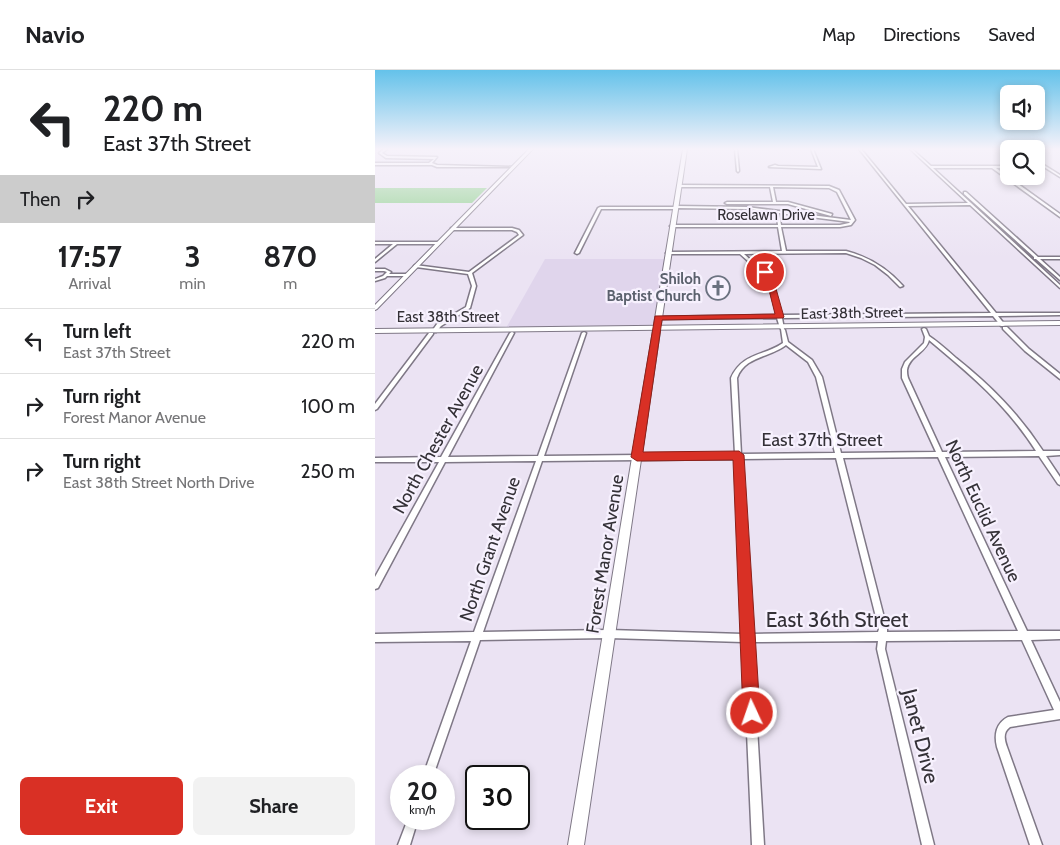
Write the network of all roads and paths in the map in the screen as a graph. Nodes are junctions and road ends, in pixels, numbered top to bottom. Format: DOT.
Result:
graph roads {
  1 [pos="495,185"];
  2 [pos="889,185"];
  3 [pos="951,185"];
  4 [pos="956,185"];
  5 [pos="1018,185"];
  6 [pos="679,186"];
  7 [pos="771,186"];
  8 [pos="775,203"];
  9 [pos="971,204"];
  10 [pos="977,204"];
  11 [pos="905,205"];
  12 [pos="676,206"];
  13 [pos="777,211"];
  14 [pos="852,216"];
  15 [pos="1060,216"];
  16 [pos="853,222"];
  17 [pos="672,226"];
  18 [pos="780,226"];
  19 [pos="452,229"];
  20 [pos="375,243"];
  21 [pos="396,243"];
  22 [pos="439,243"];
  23 [pos="577,252"];
  24 [pos="784,252"];
  25 [pos="668,253"];
  26 [pos="741,253"];
  27 [pos="1029,258"];
  28 [pos="1037,258"];
  29 [pos="1060,258"];
  30 [pos="375,261"];
  31 [pos="416,266"];
  32 [pos="375,270"];
  33 [pos="471,272"];
  34 [pos="387,275"];
  35 [pos="407,275"];
  36 [pos="1060,279"];
  37 [pos="375,280"];
  38 [pos="901,286"];
  39 [pos="1060,287"];
  40 [pos="375,308"];
  41 [pos="1060,314"];
  42 [pos="993,315"];
  43 [pos="780,317"];
  44 [pos="657,325"];
  45 [pos="1060,325"];
  46 [pos="1004,327"];
  47 [pos="783,329"];
  48 [pos="924,329"];
  49 [pos="375,331"];
  50 [pos="432,333"];
  51 [pos="584,333"];
  52 [pos="512,334"];
  53 [pos="375,336"];
  54 [pos="929,337"];
  55 [pos="786,343"];
  56 [pos="1060,377"];
  57 [pos="375,408"];
  58 [pos="1060,452"];
  59 [pos="1041,453"];
  60 [pos="940,454"];
  61 [pos="739,455"];
  62 [pos="839,455"];
  63 [pos="637,457"];
  64 [pos="540,458"];
  65 [pos="443,459"];
  66 [pos="375,460"];
  67 [pos="1060,482"];
  68 [pos="375,585"];
  69 [pos="609,634"];
  70 [pos="478,635"];
  71 [pos="1060,635"];
  72 [pos="882,636"];
  73 [pos="1025,636"];
  74 [pos="375,638"];
  75 [pos="748,638"];
  76 [pos="1060,713"];
  77 [pos="432,765"];
  78 [pos="409,830"];
  79 [pos="404,845"];
  80 [pos="576,845"];
  81 [pos="758,845"];
  82 [pos="928,845"];
  83 [pos="1036,845"];
  1 -- 19 [label="street"];
  2 -- 11 [label="street"];
  3 -- 9 [label="street"];
  4 -- 10 [label="street"];
  5 -- 15 [label="street"];
  6 -- 7 [label="street"];
  6 -- 12 [label="street, Forest Manor Avenue"];
  7 -- 8 [label="street"];
  7 -- 14 [label="street"];
  8 -- 12 [label="street"];
  8 -- 14 [label="street"];
  9 -- 10 [label="street"];
  9 -- 11 [label="street"];
  9 -- 27 [label="street"];
  10 -- 28 [label="street"];
  11 -- 42 [label="street"];
  12 -- 13 [label="street"];
  12 -- 17 [label="street, Forest Manor Avenue"];
  12 -- 23 [label="street"];
  13 -- 16 [label="street"];
  13 -- 18 [label="street"];
  14 -- 16 [label="street"];
  16 -- 18 [label="street, Roselawn Drive"];
  17 -- 18 [label="street, Roselawn Drive"];
  17 -- 25 [label="street, Forest Manor Avenue"];
  18 -- 24 [label="street"];
  19 -- 22 [label="street"];
  19 -- 33 [label="street"];
  20 -- 21 [label="street"];
  21 -- 22 [label="street"];
  21 -- 30 [label="street"];
  22 -- 31 [label="street"];
  24 -- 26 [label="street"];
  24 -- 38 [label="street"];
  25 -- 26 [label="street"];
  25 -- 44 [label="street, Forest Manor Avenue"];
  26 -- 43 [label="street"];
  27 -- 28 [label="street"];
  27 -- 39 [label="street"];
  28 -- 29 [label="street"];
  28 -- 36 [label="street"];
  31 -- 33 [label="street"];
  31 -- 35 [label="street"];
  32 -- 34 [label="street"];
  33 -- 50 [label="street"];
  34 -- 35 [label="street"];
  34 -- 37 [label="street"];
  35 -- 40 [label="main road"];
  41 -- 42 [label="street"];
  42 -- 43 [label="street"];
  42 -- 46 [label="street"];
  43 -- 44 [label="street"];
  43 -- 47 [label="street"];
  44 -- 47 [label="main road, East 38th Street"];
  44 -- 50 [label="main road, East 38th Street"];
  44 -- 51 [label="main road, East 38th Street"];
  44 -- 63 [label="street, Forest Manor Avenue"];
  45 -- 46 [label="main road, East 38th Street"];
  46 -- 47 [label="main road, East 38th Street"];
  46 -- 48 [label="main road, East 38th Street"];
  46 -- 56 [label="street"];
  47 -- 48 [label="main road, East 38th Street"];
  47 -- 55 [label="street"];
  48 -- 54 [label="street"];
  49 -- 50 [label="main road, East 38th Street"];
  50 -- 52 [label="main road, East 38th Street"];
  50 -- 53 [label="main road, East 38th Street"];
  50 -- 57 [label="street"];
  51 -- 52 [label="main road, East 38th Street"];
  51 -- 64 [label="street, North Grant Avenue"];
  52 -- 65 [label="street, North Chester Avenue"];
  54 -- 59 [label="street"];
  54 -- 60 [label="street, North Euclid Avenue"];
  55 -- 61 [label="street"];
  55 -- 62 [label="street, Janet Drive"];
  58 -- 59 [label="street, East 37th Street"];
  59 -- 60 [label="street, East 37th Street"];
  59 -- 67 [label="street"];
  60 -- 62 [label="street, East 37th Street"];
  60 -- 73 [label="street, North Euclid Avenue"];
  61 -- 62 [label="street, East 37th Street"];
  61 -- 63 [label="street, East 37th Street"];
  61 -- 75 [label="street"];
  62 -- 72 [label="street, Janet Drive"];
  63 -- 64 [label="street, East 37th Street"];
  63 -- 69 [label="street, Forest Manor Avenue"];
  64 -- 65 [label="street, East 37th Street"];
  64 -- 70 [label="street, North Grant Avenue"];
  65 -- 66 [label="street, East 37th Street"];
  65 -- 68 [label="street, North Chester Avenue"];
  69 -- 70 [label="street, East 36th Street"];
  69 -- 75 [label="street, East 36th Street"];
  69 -- 80 [label="street, Forest Manor Avenue"];
  70 -- 74 [label="street, East 36th Street"];
  70 -- 77 [label="street, North Grant Avenue"];
  71 -- 73 [label="street, East 36th Street"];
  72 -- 73 [label="street, East 36th Street"];
  72 -- 75 [label="street, East 36th Street"];
  72 -- 82 [label="street, Janet Drive"];
  73 -- 76 [label="street, North Euclid Avenue"];
  75 -- 81 [label="street"];
  76 -- 83 [label="street"];
  78 -- 79 [label="street"];
}
